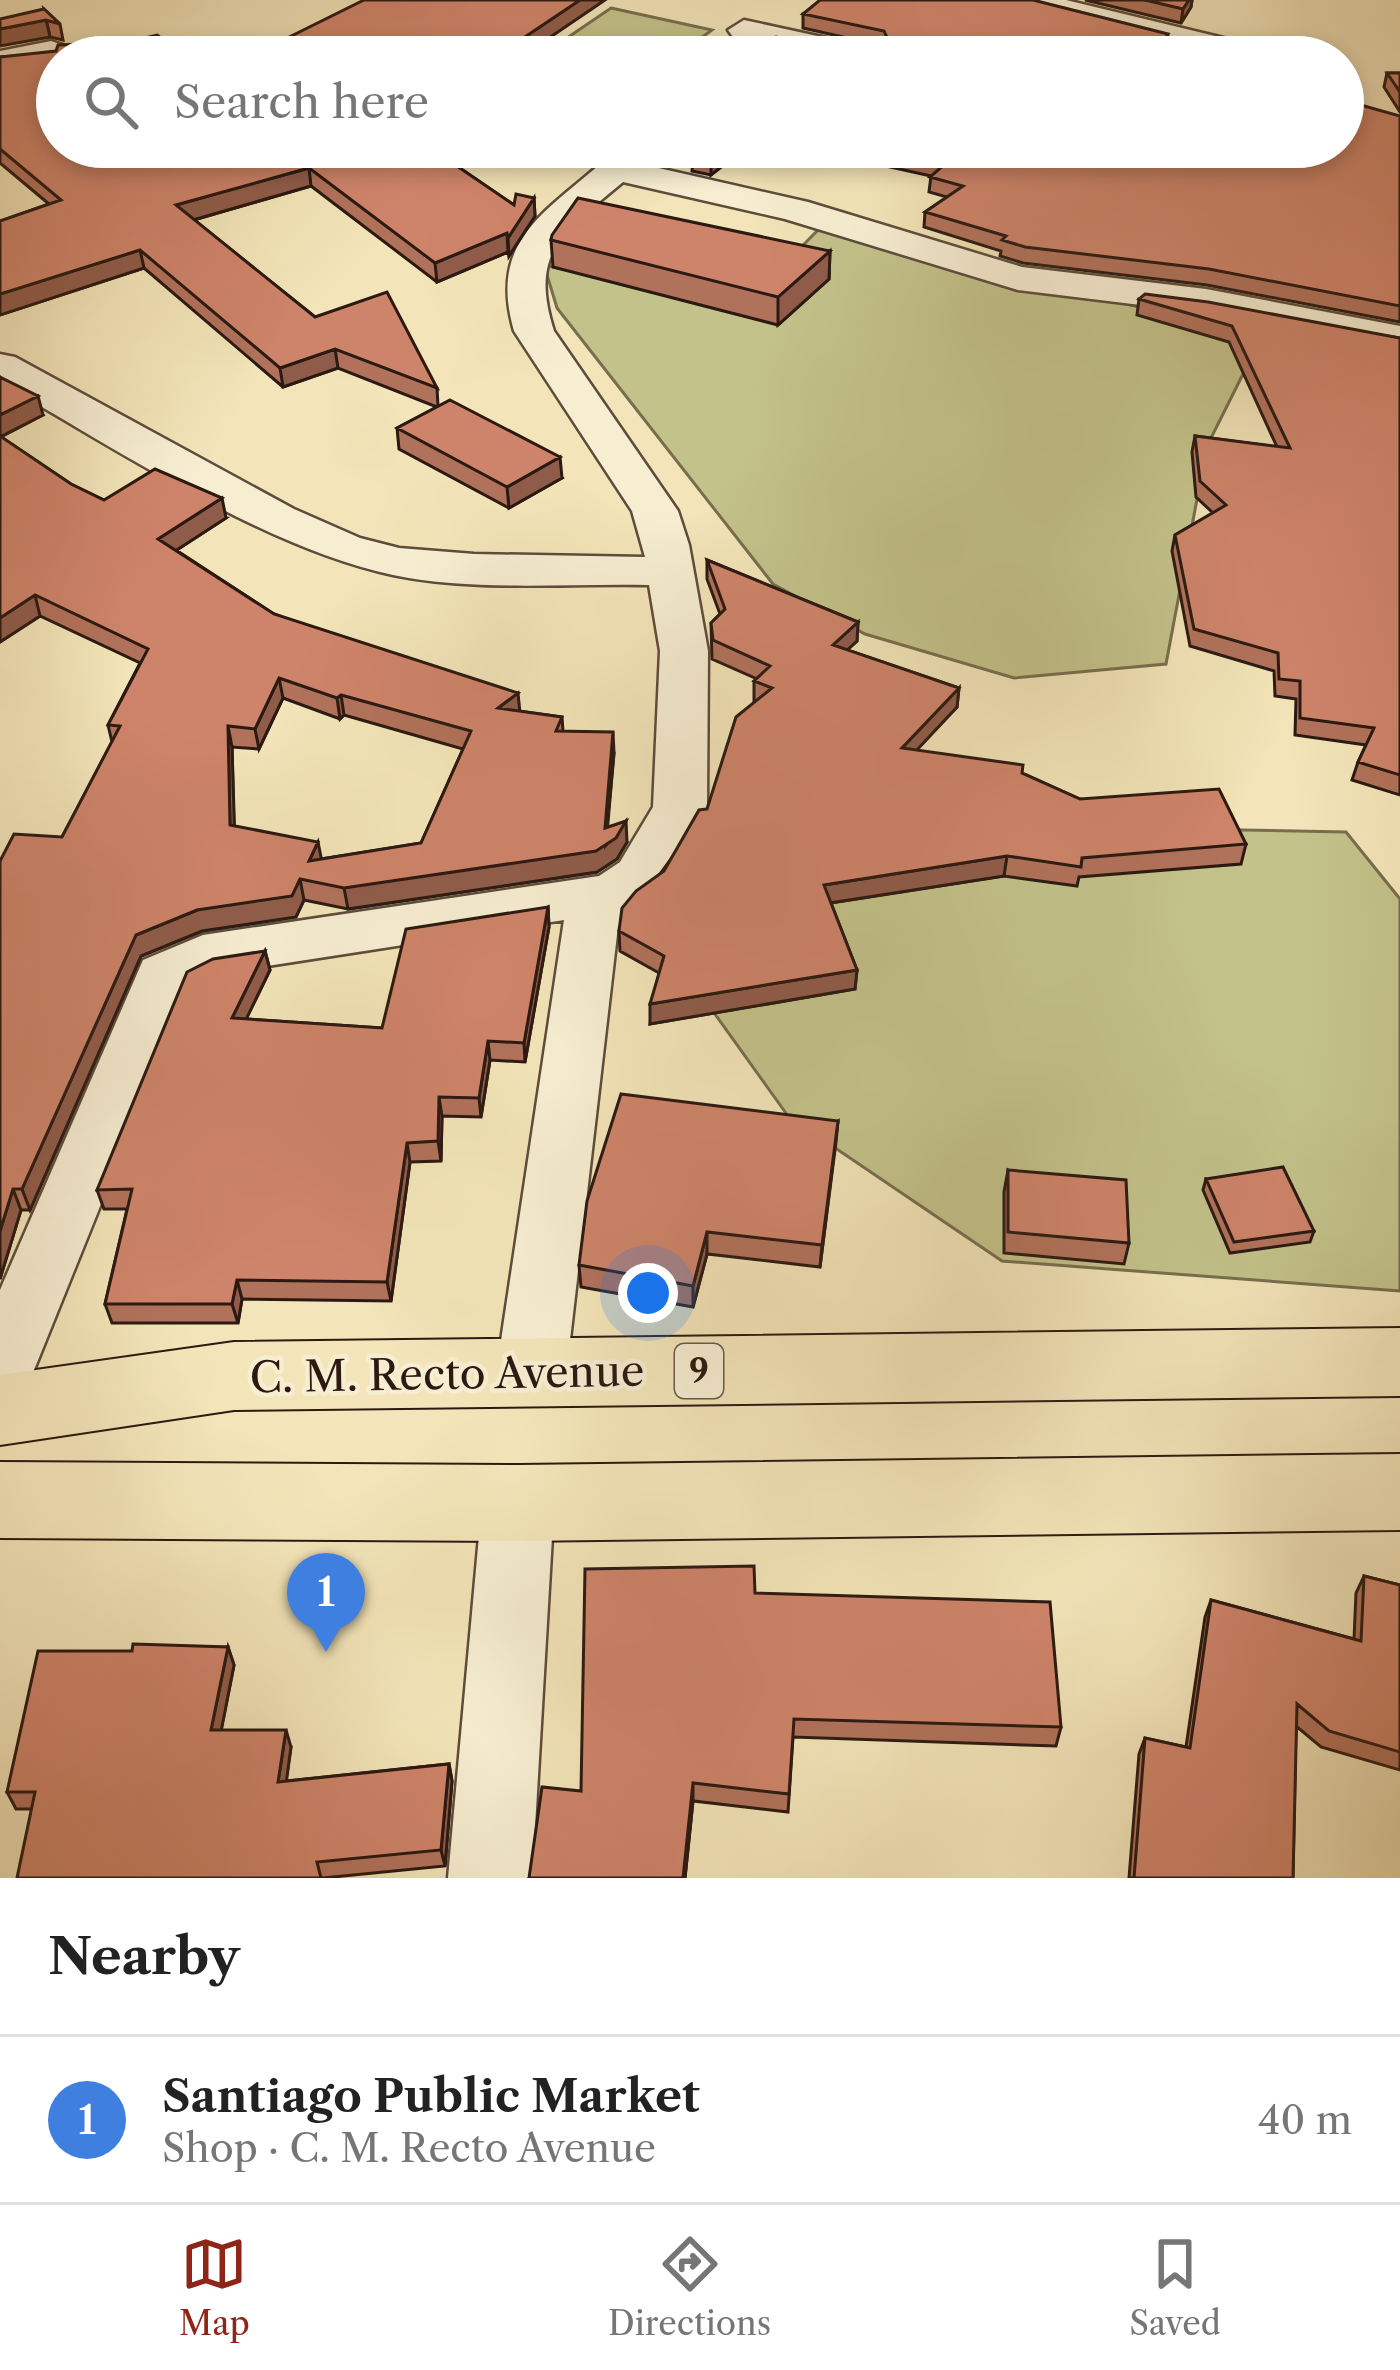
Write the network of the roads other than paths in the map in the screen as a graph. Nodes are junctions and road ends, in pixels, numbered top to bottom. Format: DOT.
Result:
graph roads {
  1 [pos="777,0"];
  2 [pos="1028,0"];
  3 [pos="744,30"];
  4 [pos="738,36"];
  5 [pos="772,36"];
  6 [pos="1176,36"];
  7 [pos="36,54"];
  8 [pos="0,61"];
  9 [pos="616,168"];
  10 [pos="660,168"];
  11 [pos="1400,338"];
  12 [pos="0,366"];
  13 [pos="669,571"];
  14 [pos="613,893"];
  15 [pos="1400,1362"];
  16 [pos="0,1370"];
  17 [pos="532,1374"];
  18 [pos="0,1410"];
  19 [pos="1400,1492"];
  20 [pos="0,1500"];
  21 [pos="518,1503"];
  22 [pos="490,1878"];
  1 -- 3 [label="street"];
  2 -- 6 [label="street"];
  3 -- 4 [label="street"];
  3 -- 5 [label="street"];
  7 -- 8 [label="street"];
  9 -- 13 [label="street"];
  10 -- 11 [label="street"];
  12 -- 13 [label="street"];
  13 -- 14 [label="street"];
  14 -- 16 [label="street"];
  14 -- 17 [label="street"];
  15 -- 17 [label="highway, C. M. Recto Avenue / 9"];
  17 -- 18 [label="highway, C. M. Recto Avenue / 9"];
  19 -- 21 [label="highway"];
  20 -- 21 [label="highway"];
  21 -- 22 [label="street"];
}
